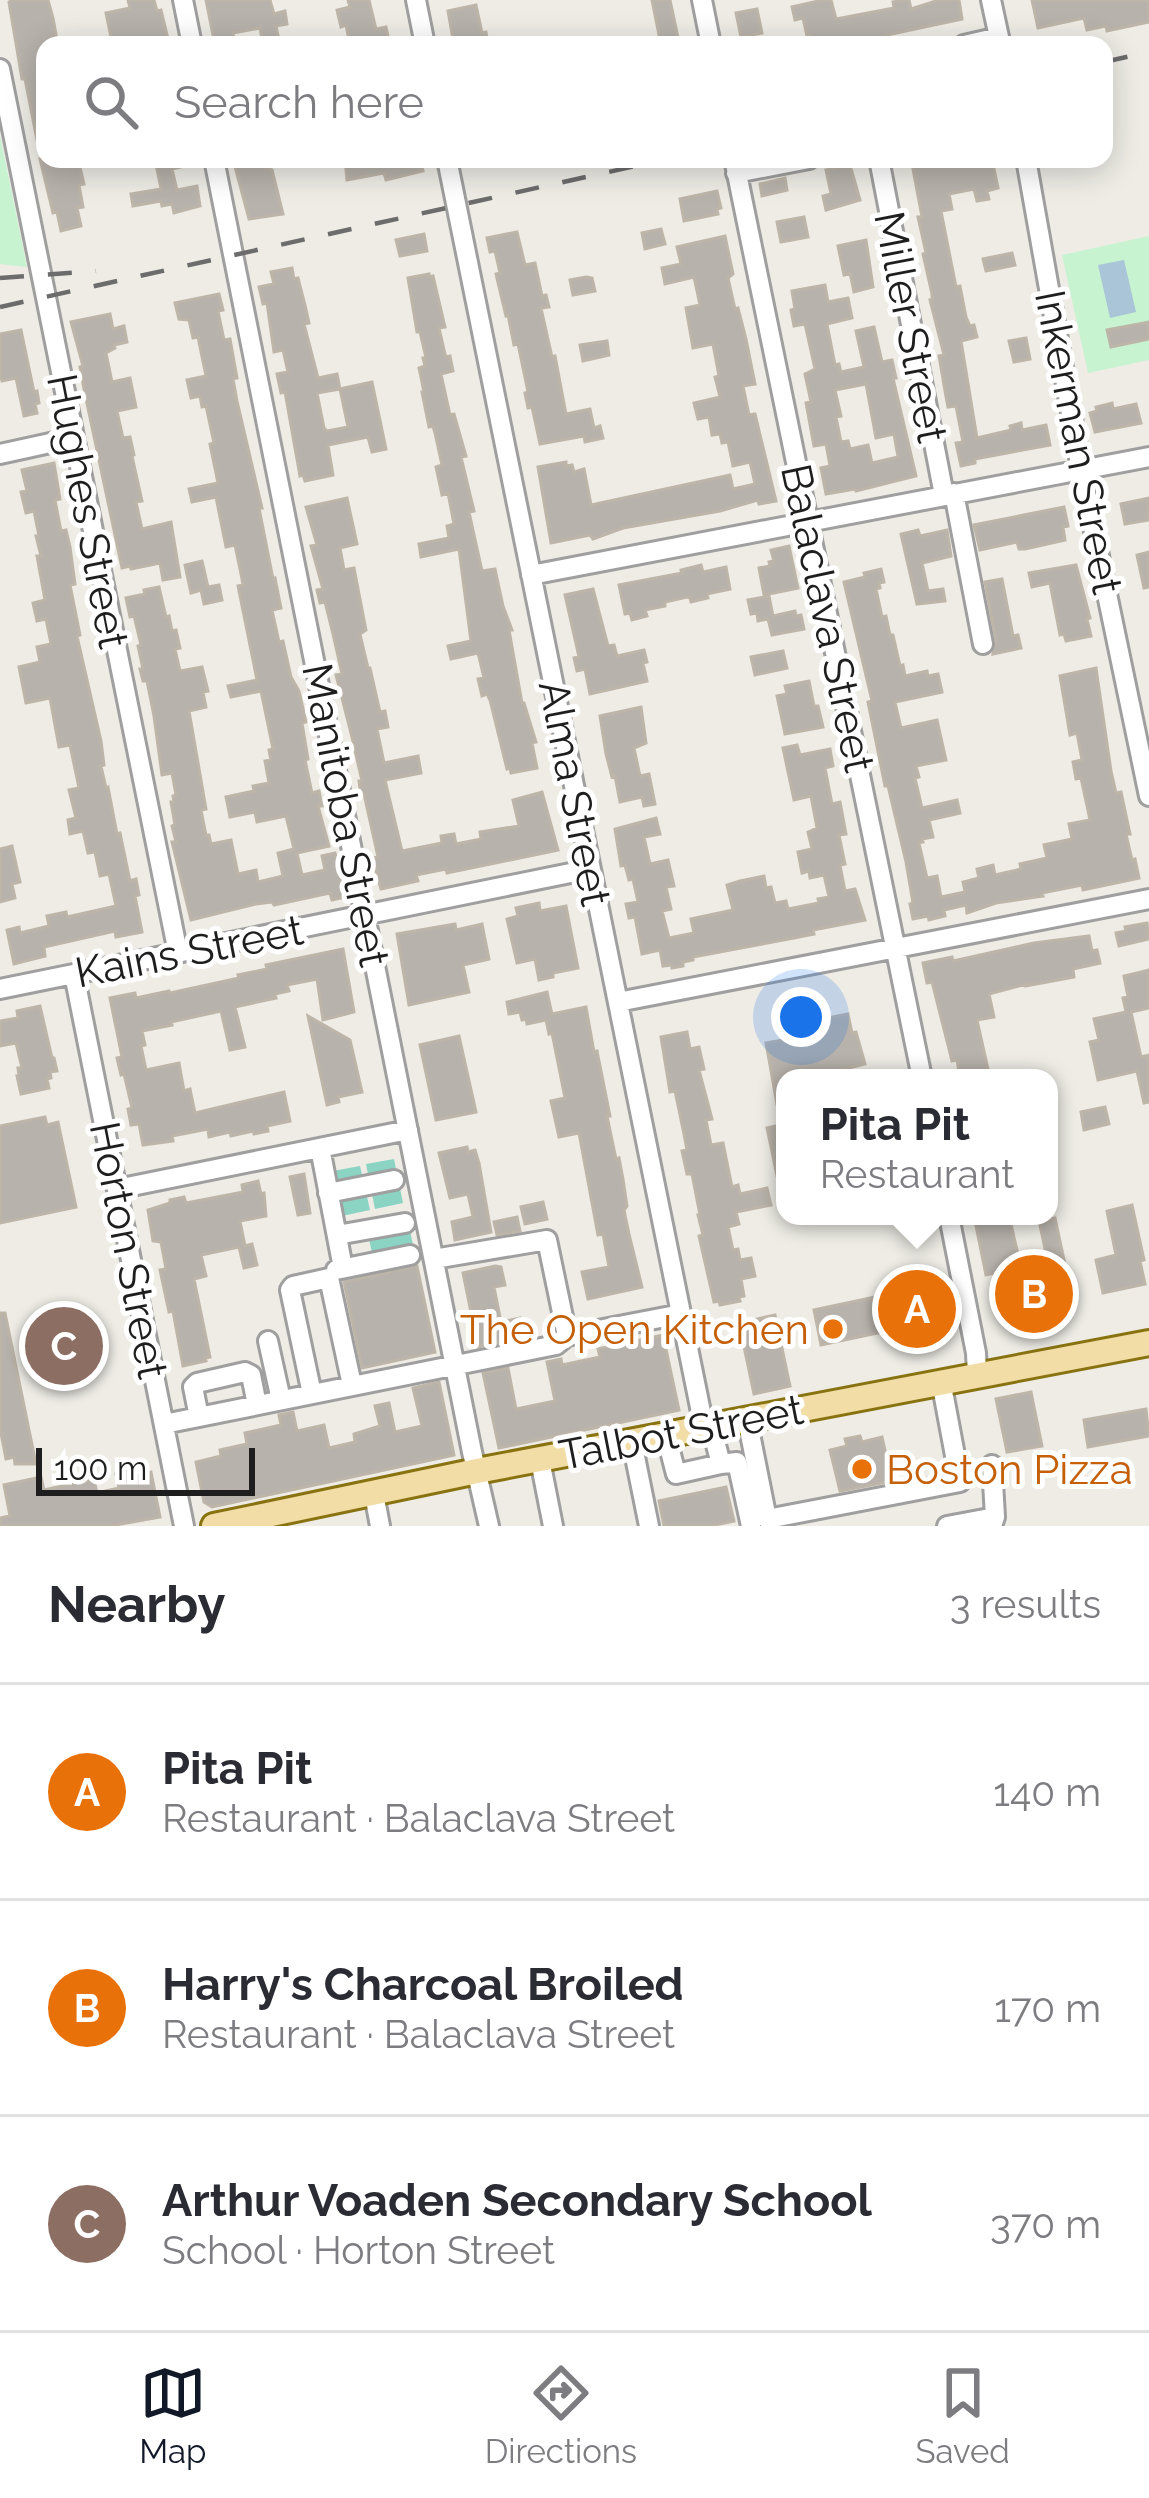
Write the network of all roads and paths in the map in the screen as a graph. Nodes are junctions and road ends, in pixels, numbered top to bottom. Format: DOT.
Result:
graph roads {
  1 [pos="183,0"];
  2 [pos="416,0"];
  3 [pos="702,0"];
  4 [pos="992,0"];
  5 [pos="190,36"];
  6 [pos="422,36"];
  7 [pos="709,36"];
  8 [pos="999,36"];
  9 [pos="0,69"];
  10 [pos="216,168"];
  11 [pos="455,168"];
  12 [pos="735,168"];
  13 [pos="881,168"];
  14 [pos="1028,168"];
  15 [pos="74,438"];
  16 [pos="0,454"];
  17 [pos="1149,457"];
  18 [pos="1081,469"];
  19 [pos="949,494"];
  20 [pos="808,520"];
  21 [pos="531,575"];
  22 [pos="982,644"];
  23 [pos="1142,724"];
  24 [pos="1149,796"];
  25 [pos="590,869"];
  26 [pos="1149,898"];
  27 [pos="366,916"];
  28 [pos="896,948"];
  29 [pos="178,953"];
  30 [pos="74,974"];
  31 [pos="0,989"];
  32 [pos="618,1002"];
  33 [pos="920,1069"];
  34 [pos="408,1130"];
  35 [pos="320,1148"];
  36 [pos="394,1180"];
  37 [pos="117,1189"];
  38 [pos="328,1192"];
  39 [pos="405,1222"];
  40 [pos="951,1225"];
  41 [pos="337,1235"];
  42 [pos="410,1255"];
  43 [pos="434,1259"];
  44 [pos="336,1273"];
  45 [pos="681,1314"];
  46 [pos="567,1336"];
  47 [pos="268,1341"];
  48 [pos="1149,1343"];
  49 [pos="454,1364"];
  50 [pos="977,1374"];
  51 [pos="941,1381"];
  52 [pos="352,1385"];
  53 [pos="312,1394"];
  54 [pos="280,1400"];
  55 [pos="257,1405"];
  56 [pos="199,1417"];
  57 [pos="747,1419"];
  58 [pos="164,1424"];
  59 [pos="708,1427"];
  60 [pos="666,1436"];
  61 [pos="632,1442"];
  62 [pos="540,1460"];
  63 [pos="721,1465"];
  64 [pos="992,1465"];
  65 [pos="477,1472"];
  66 [pos="374,1494"];
  67 [pos="260,1522"];
  68 [pos="994,1522"];
  69 [pos="184,1526"];
  70 [pos="219,1526"];
  71 [pos="380,1526"];
  72 [pos="489,1526"];
  73 [pos="554,1526"];
  74 [pos="649,1526"];
  75 [pos="751,1526"];
  76 [pos="947,1526"];
  1 -- 5 [label="street"];
  2 -- 6 [label="street"];
  3 -- 7 [label="street"];
  4 -- 8 [label="street"];
  9 -- 15 [label="street, Hughes Street"];
  10 -- 27 [label="street, Manitoba Street"];
  11 -- 21 [label="street, Alma Street"];
  12 -- 20 [label="street, Balaclava Street"];
  13 -- 19 [label="street, Miller Street"];
  14 -- 18 [label="street, Inkerman Street"];
  15 -- 16 [label="street"];
  15 -- 29 [label="street, Hughes Street"];
  17 -- 18 [label="street"];
  18 -- 19 [label="street"];
  18 -- 23 [label="street, Inkerman Street"];
  19 -- 20 [label="street"];
  19 -- 22 [label="street, Miller Street"];
  20 -- 21 [label="street"];
  20 -- 28 [label="street, Balaclava Street"];
  21 -- 25 [label="street, Alma Street"];
  23 -- 24 [label="street, Inkerman Street"];
  25 -- 27 [label="street, Kains Street"];
  25 -- 32 [label="street, Alma Street"];
  26 -- 28 [label="street"];
  27 -- 29 [label="street, Kains Street"];
  27 -- 34 [label="street, Manitoba Street"];
  28 -- 32 [label="street"];
  28 -- 33 [label="street, Balaclava Street"];
  29 -- 30 [label="street, Kains Street"];
  30 -- 31 [label="street, Kains Street"];
  30 -- 37 [label="street, Horton Street"];
  32 -- 45 [label="street, Alma Street"];
  34 -- 35 [label="street"];
  34 -- 43 [label="street, Manitoba Street"];
  35 -- 37 [label="street"];
  35 -- 38 [label="street"];
  36 -- 38 [label="street"];
  37 -- 58 [label="street, Horton Street"];
  38 -- 41 [label="street"];
  39 -- 41 [label="street"];
  40 -- 50 [label="street"];
  41 -- 44 [label="street"];
  42 -- 44 [label="street"];
  43 -- 46 [label="street"];
  43 -- 49 [label="street, Manitoba Street"];
  44 -- 52 [label="street"];
  44 -- 53 [label="street"];
  45 -- 46 [label="street"];
  45 -- 59 [label="street, Alma Street"];
  46 -- 49 [label="street"];
  47 -- 54 [label="street"];
  48 -- 50 [label="main road, Talbot Street"];
  49 -- 52 [label="street"];
  49 -- 65 [label="street, Manitoba Street"];
  50 -- 51 [label="main road, Talbot Street"];
  51 -- 57 [label="main road, Talbot Street"];
  51 -- 57 [label="street"];
  52 -- 53 [label="street"];
  53 -- 54 [label="street"];
  54 -- 55 [label="street"];
  55 -- 56 [label="street"];
  55 -- 56 [label="street"];
  56 -- 58 [label="street"];
  57 -- 59 [label="main road, Talbot Street"];
  58 -- 69 [label="street, Horton Street"];
  59 -- 60 [label="main road, Talbot Street"];
  59 -- 63 [label="street, Alma Street"];
  60 -- 61 [label="main road, Talbot Street"];
  60 -- 63 [label="street"];
  61 -- 62 [label="main road, Talbot Street"];
  61 -- 74 [label="street"];
  62 -- 65 [label="main road, Talbot Street"];
  62 -- 73 [label="street"];
  63 -- 75 [label="street, Alma Street"];
  64 -- 68 [label="street"];
  65 -- 66 [label="main road, Talbot Street"];
  65 -- 72 [label="street, Manitoba Street"];
  66 -- 67 [label="main road, Talbot Street"];
  66 -- 71 [label="street"];
  67 -- 70 [label="main road, Talbot Street"];
  68 -- 76 [label="street"];
}
